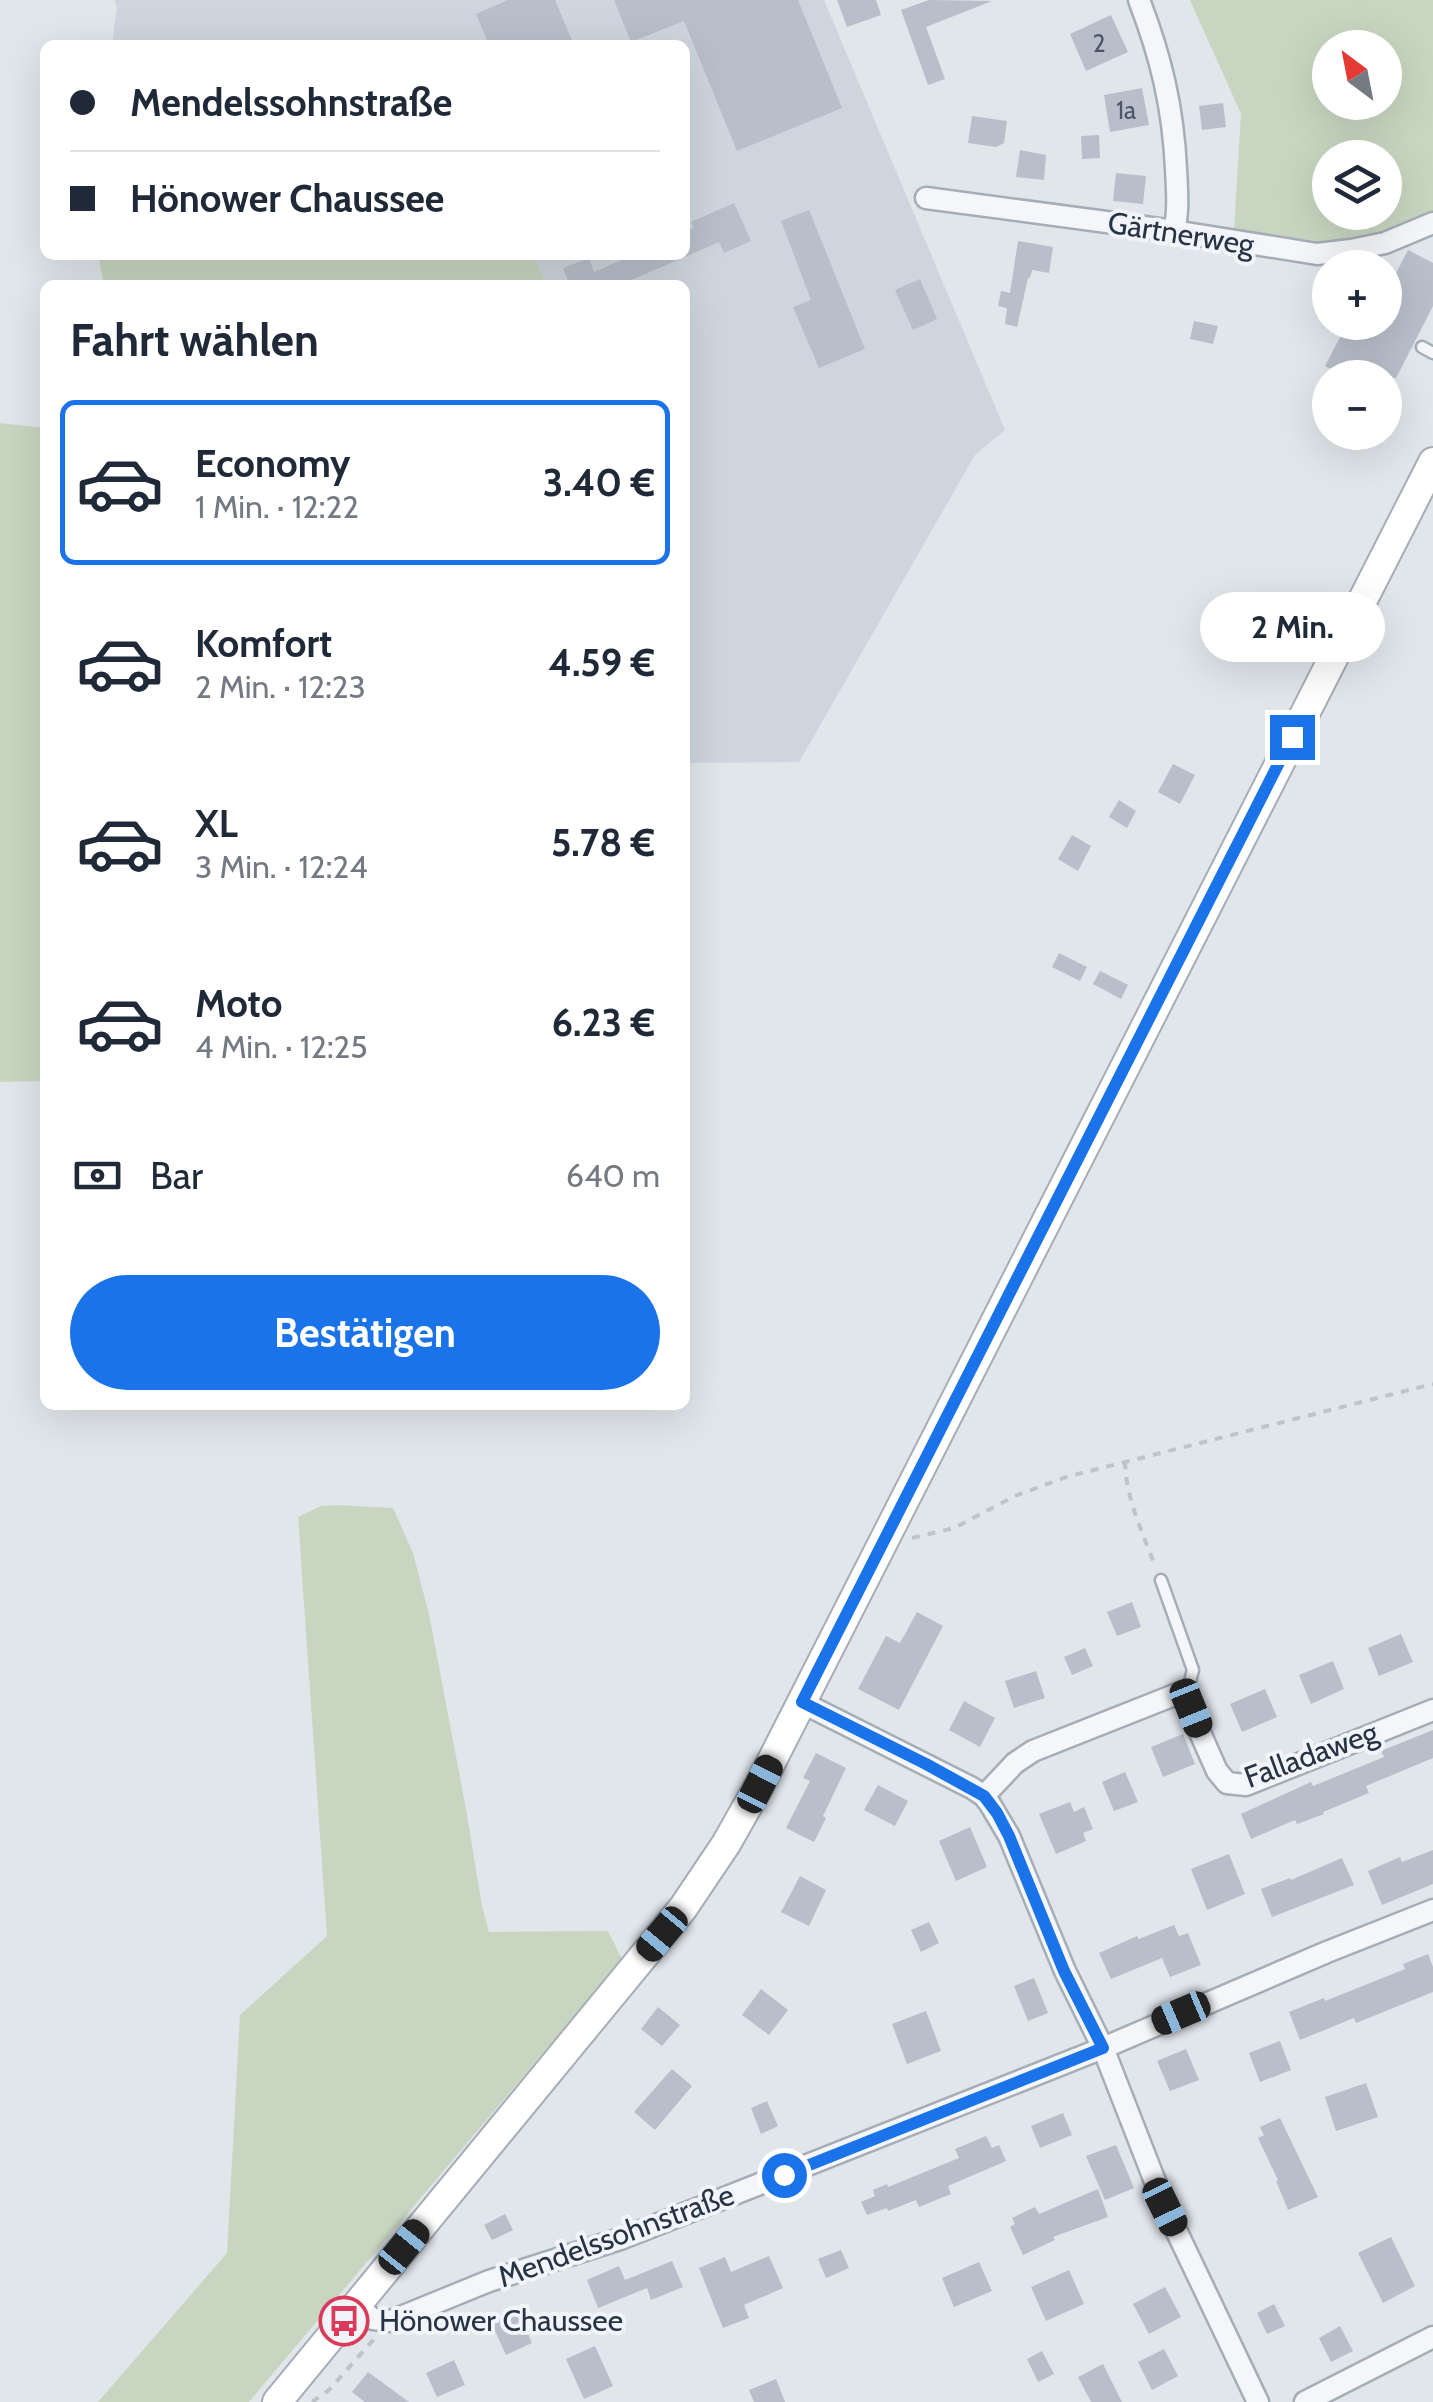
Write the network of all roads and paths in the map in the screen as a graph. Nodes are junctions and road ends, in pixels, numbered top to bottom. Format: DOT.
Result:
graph roads {
  1 [pos="1139,0"];
  2 [pos="926,198"];
  3 [pos="1433,223"];
  4 [pos="1174,232"];
  5 [pos="1433,462"];
  6 [pos="1433,1384"];
  7 [pos="1125,1461"];
  8 [pos="888,1530"];
  9 [pos="1161,1580"];
  10 [pos="1182,1692"];
  11 [pos="802,1702"];
  12 [pos="1433,1710"];
  13 [pos="984,1796"];
  14 [pos="1433,1910"];
  15 [pos="1103,2048"];
  16 [pos="356,2306"];
  17 [pos="1433,2337"];
  18 [pos="332,2369"];
  19 [pos="342,2376"];
  20 [pos="283,2400"];
  21 [pos="1258,2402"];
  22 [pos="1305,2402"];
  1 -- 4 [label="street"];
  2 -- 4 [label="street, Gärtnerweg"];
  3 -- 4 [label="street, Gärtnerweg"];
  5 -- 8 [label="street"];
  6 -- 7 [label="path"];
  7 -- 8 [label="path"];
  7 -- 9 [label="path"];
  8 -- 11 [label="street"];
  9 -- 10 [label="lane"];
  10 -- 12 [label="street, Falladaweg"];
  10 -- 13 [label="street"];
  11 -- 13 [label="street"];
  11 -- 16 [label="street"];
  13 -- 15 [label="street"];
  14 -- 15 [label="street, Mendelssohnstraße"];
  15 -- 16 [label="street, Mendelssohnstraße"];
  15 -- 21 [label="street"];
  16 -- 20 [label="street"];
  17 -- 22 [label="street"];
  18 -- 19 [label="path"];
}
